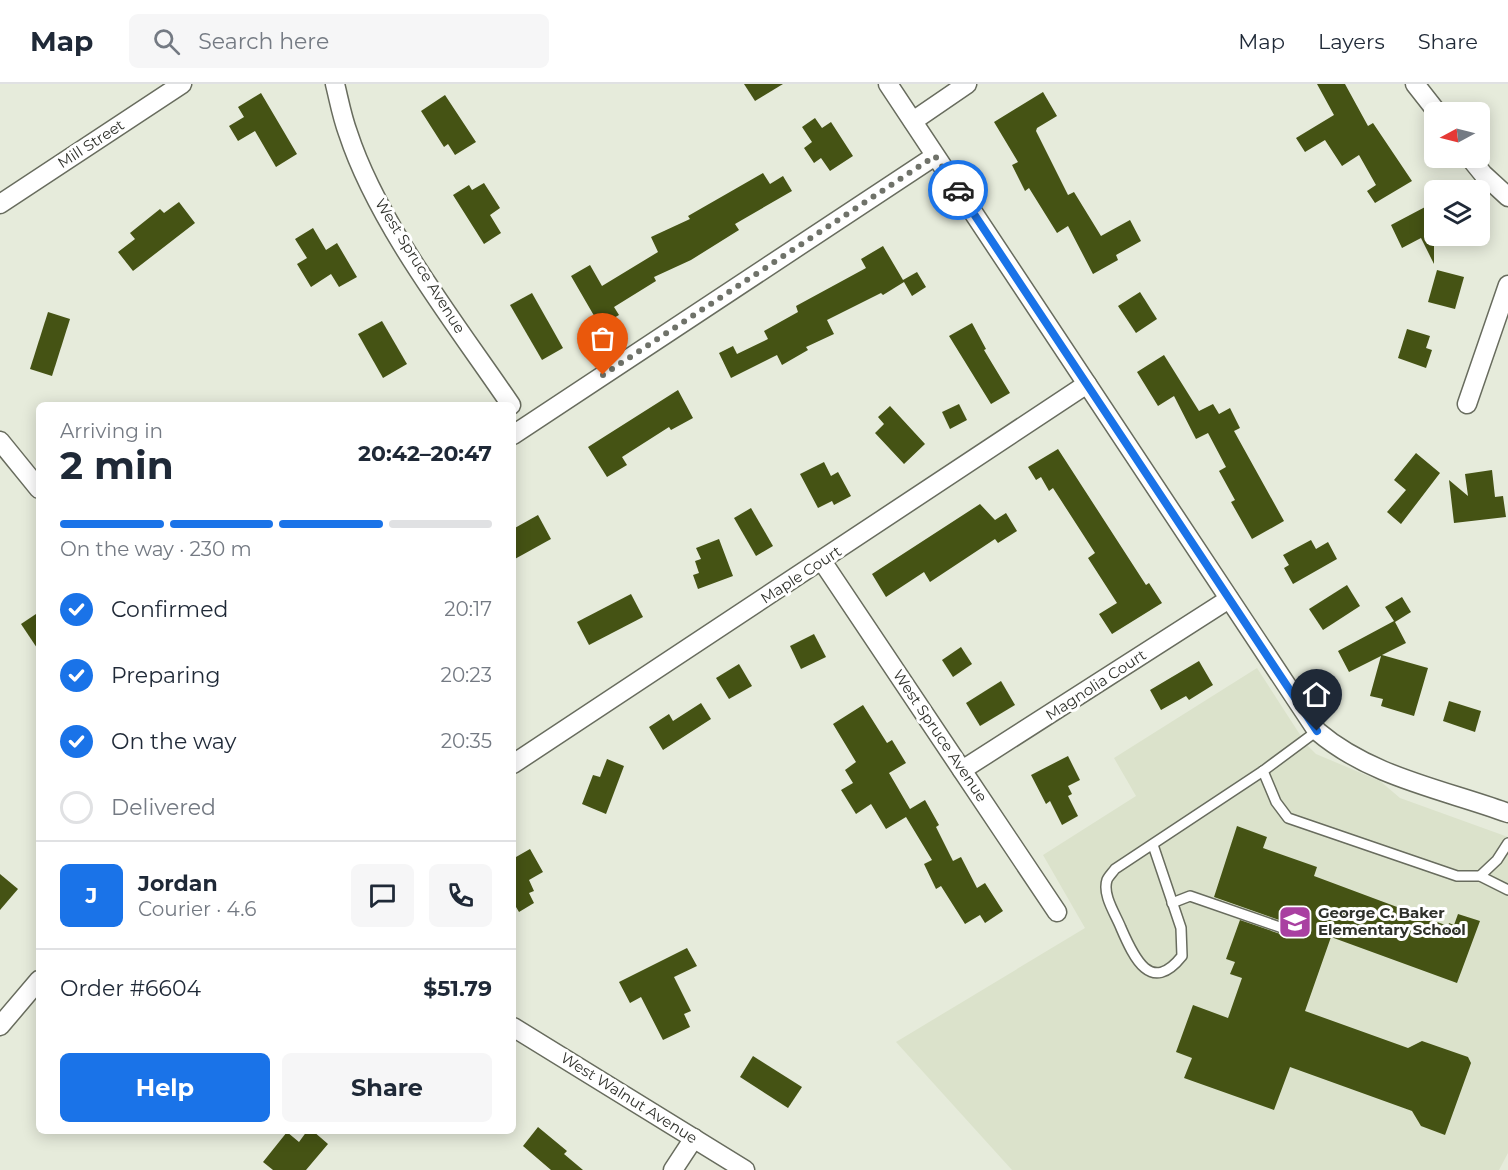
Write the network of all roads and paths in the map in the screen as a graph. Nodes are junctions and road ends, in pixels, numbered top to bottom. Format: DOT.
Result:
graph roads {
  1 [pos="182,84"];
  2 [pos="335,84"];
  3 [pos="888,84"];
  4 [pos="968,84"];
  5 [pos="1415,84"];
  6 [pos="1429,102"];
  7 [pos="913,121"];
  8 [pos="935,156"];
  9 [pos="1478,168"];
  10 [pos="1508,197"];
  11 [pos="0,204"];
  12 [pos="1508,285"];
  13 [pos="1087,384"];
  14 [pos="509,402"];
  15 [pos="1467,404"];
  16 [pos="519,431"];
  17 [pos="0,441"];
  18 [pos="36,485"];
  19 [pos="822,561"];
  20 [pos="1229,599"];
  21 [pos="1317,731"];
  22 [pos="516,762"];
  23 [pos="962,770"];
  24 [pos="1263,771"];
  25 [pos="1508,813"];
  26 [pos="1508,843"];
  27 [pos="1153,844"];
  28 [pos="1480,876"];
  29 [pos="1508,890"];
  30 [pos="1173,903"];
  31 [pos="1057,912"];
  32 [pos="1294,932"];
  33 [pos="36,984"];
  34 [pos="0,1026"];
  35 [pos="516,1029"];
  36 [pos="694,1138"];
  37 [pos="673,1170"];
  38 [pos="745,1170"];
  1 -- 11 [label="street, Mill Street"];
  2 -- 14 [label="street, West Spruce Avenue"];
  3 -- 7 [label="street"];
  4 -- 7 [label="street"];
  5 -- 6 [label="street"];
  7 -- 8 [label="street"];
  8 -- 13 [label="street"];
  8 -- 16 [label="street"];
  9 -- 10 [label="street"];
  12 -- 15 [label="street"];
  13 -- 19 [label="street, Maple Court"];
  13 -- 20 [label="street"];
  17 -- 18 [label="street"];
  19 -- 22 [label="street, Maple Court"];
  19 -- 23 [label="street, West Spruce Avenue"];
  20 -- 21 [label="street"];
  20 -- 23 [label="street, Magnolia Court"];
  21 -- 24 [label="lane"];
  21 -- 25 [label="street"];
  23 -- 31 [label="street, West Spruce Avenue"];
  24 -- 27 [label="lane"];
  24 -- 28 [label="lane"];
  26 -- 28 [label="lane"];
  27 -- 30 [label="lane"];
  27 -- 30 [label="lane"];
  28 -- 29 [label="lane"];
  30 -- 32 [label="lane"];
  33 -- 34 [label="street"];
  35 -- 36 [label="street, West Walnut Avenue"];
  36 -- 37 [label="street"];
  36 -- 38 [label="street, West Walnut Avenue"];
}
